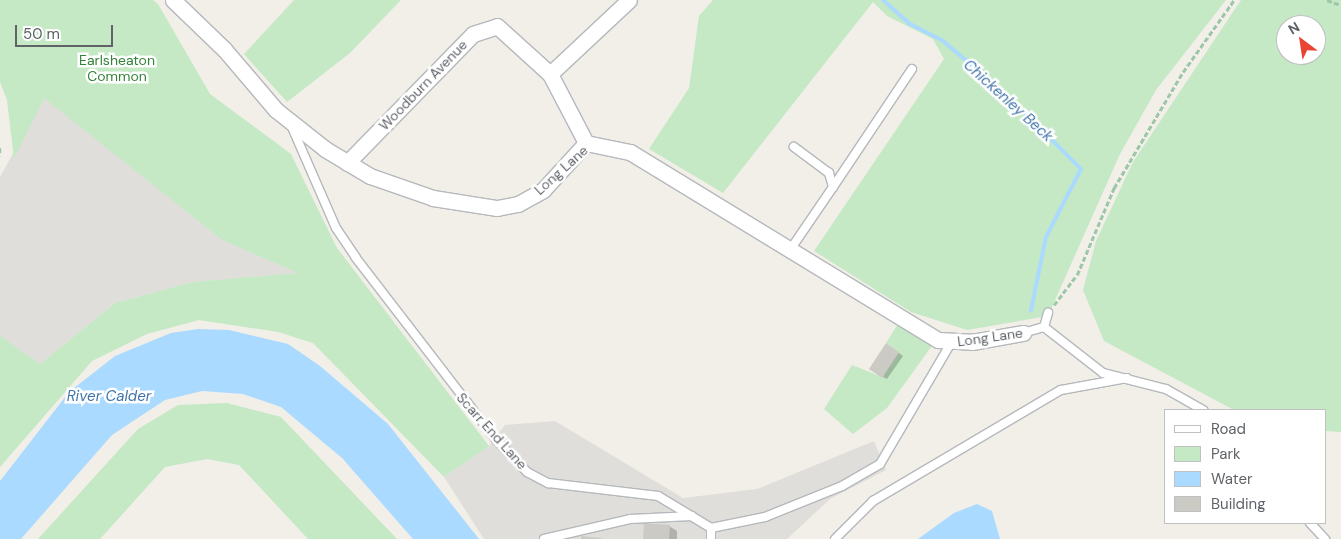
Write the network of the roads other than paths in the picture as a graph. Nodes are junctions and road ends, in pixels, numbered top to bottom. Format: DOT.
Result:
graph roads {
  1 [pos="174,0"];
  2 [pos="629,0"];
  3 [pos="912,69"];
  4 [pos="550,74"];
  5 [pos="289,121"];
  6 [pos="586,143"];
  7 [pos="794,147"];
  8 [pos="347,163"];
  9 [pos="833,187"];
  10 [pos="790,250"];
  11 [pos="1048,313"];
  12 [pos="1044,327"];
  13 [pos="1023,333"];
  14 [pos="951,343"];
  15 [pos="1127,378"];
  16 [pos="1201,409"];
  17 [pos="692,516"];
  18 [pos="1311,524"];
  19 [pos="711,528"];
  20 [pos="544,539"];
  21 [pos="711,539"];
  22 [pos="835,539"];
  23 [pos="1325,539"];
  1 -- 5 [label="street, Long Lane"];
  2 -- 4 [label="street"];
  3 -- 9 [label="lane"];
  4 -- 6 [label="street, Woodburn Avenue"];
  4 -- 8 [label="street, Woodburn Avenue"];
  5 -- 8 [label="street, Long Lane"];
  5 -- 17 [label="lane, Scarr End Lane"];
  6 -- 8 [label="street, Long Lane"];
  6 -- 10 [label="street, Long Lane"];
  7 -- 9 [label="lane"];
  9 -- 10 [label="lane"];
  10 -- 14 [label="street, Long Lane"];
  11 -- 12 [label="lane"];
  12 -- 13 [label="lane, Long Lane"];
  12 -- 15 [label="lane"];
  13 -- 14 [label="street, Long Lane"];
  14 -- 19 [label="lane"];
  15 -- 16 [label="lane"];
  15 -- 22 [label="lane"];
  17 -- 19 [label="lane, Scarr End Lane"];
  17 -- 20 [label="lane"];
  18 -- 23 [label="lane"];
  19 -- 21 [label="lane"];
}
